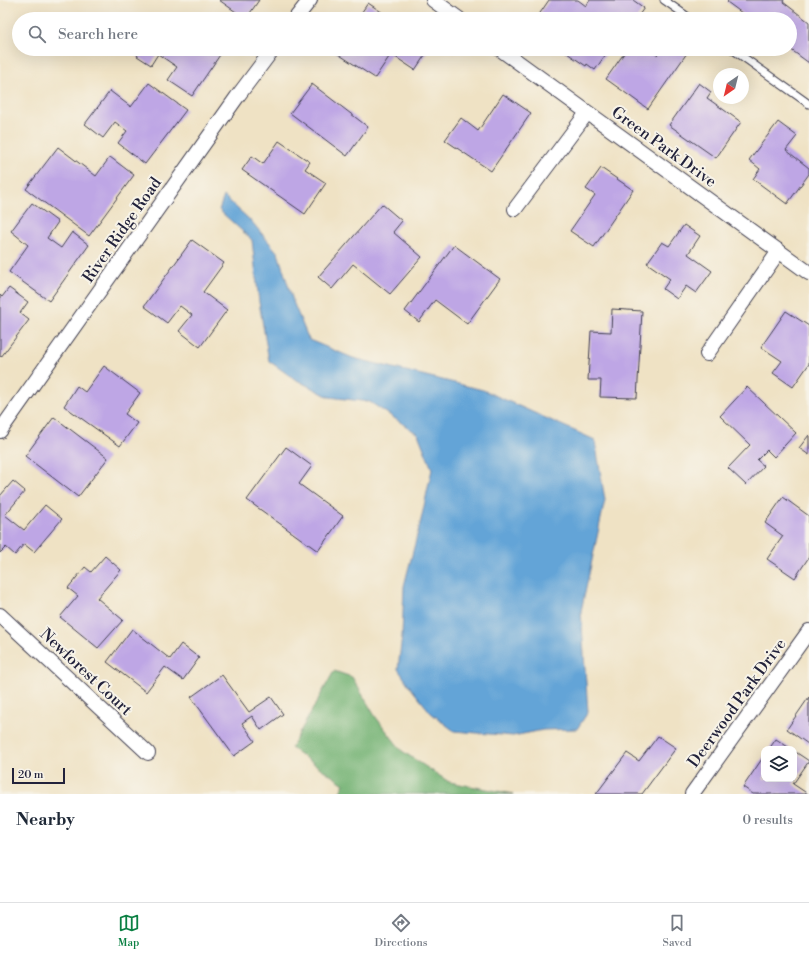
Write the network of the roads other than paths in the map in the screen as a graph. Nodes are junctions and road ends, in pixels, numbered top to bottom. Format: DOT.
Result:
graph roads {
  1 [pos="310,0"];
  2 [pos="433,0"];
  3 [pos="664,0"];
  4 [pos="301,12"];
  5 [pos="449,12"];
  6 [pos="681,12"];
  7 [pos="268,56"];
  8 [pos="510,56"];
  9 [pos="742,56"];
  10 [pos="809,104"];
  11 [pos="587,113"];
  12 [pos="515,209"];
  13 [pos="779,251"];
  14 [pos="809,273"];
  15 [pos="707,354"];
  16 [pos="0,431"];
  17 [pos="0,615"];
  18 [pos="809,631"];
  19 [pos="148,753"];
  20 [pos="692,794"];
  1 -- 4 [label="street"];
  2 -- 5 [label="street"];
  3 -- 6 [label="lane"];
  7 -- 16 [label="street, River Ridge Road"];
  8 -- 11 [label="street, Green Park Drive"];
  9 -- 10 [label="lane"];
  11 -- 12 [label="street"];
  11 -- 13 [label="street, Green Park Drive"];
  13 -- 14 [label="street, Green Park Drive"];
  13 -- 15 [label="street"];
  17 -- 19 [label="street, Newforest Court"];
  18 -- 20 [label="street, Deerwood Park Drive"];
}
